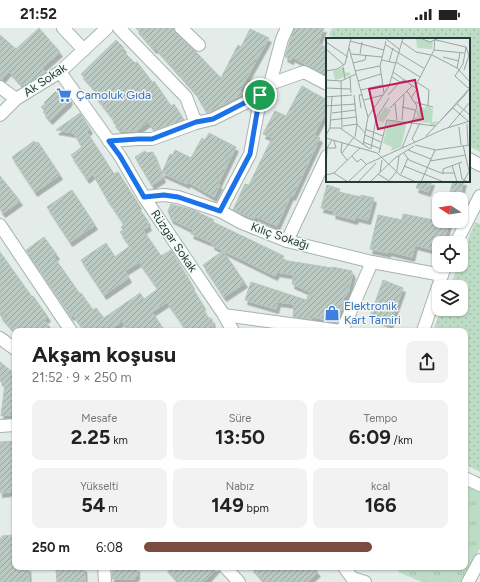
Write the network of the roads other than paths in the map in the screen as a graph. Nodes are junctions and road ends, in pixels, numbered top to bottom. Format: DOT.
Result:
graph roads {
  1 [pos="64,28"];
  2 [pos="107,28"];
  3 [pos="119,28"];
  4 [pos="181,28"];
  5 [pos="286,28"];
  6 [pos="199,45"];
  7 [pos="84,50"];
  8 [pos="60,72"];
  9 [pos="326,83"];
  10 [pos="270,84"];
  11 [pos="0,87"];
  12 [pos="260,95"];
  13 [pos="16,99"];
  14 [pos="0,115"];
  15 [pos="196,122"];
  16 [pos="109,141"];
  17 [pos="326,158"];
  18 [pos="470,160"];
  19 [pos="480,165"];
  20 [pos="480,196"];
  21 [pos="144,197"];
  22 [pos="220,211"];
  23 [pos="0,226"];
  24 [pos="460,236"];
  25 [pos="287,241"];
  26 [pos="372,262"];
  27 [pos="432,269"];
  28 [pos="443,272"];
  29 [pos="224,315"];
  30 [pos="69,328"];
  31 [pos="230,328"];
  32 [pos="320,328"];
  33 [pos="343,328"];
  34 [pos="424,328"];
  35 [pos="0,338"];
  36 [pos="12,347"];
  37 [pos="12,425"];
  38 [pos="0,426"];
  39 [pos="468,479"];
  40 [pos="480,485"];
  41 [pos="480,560"];
  42 [pos="104,570"];
  43 [pos="228,570"];
  44 [pos="346,570"];
  45 [pos="352,580"];
  46 [pos="105,582"];
  47 [pos="239,582"];
  48 [pos="365,582"];
  49 [pos="468,582"];
  1 -- 7 [label="street"];
  2 -- 7 [label="street, Ak Sokak"];
  3 -- 15 [label="street"];
  4 -- 6 [label="street"];
  5 -- 10 [label="street"];
  7 -- 8 [label="street, Ak Sokak"];
  8 -- 13 [label="street, Ak Sokak"];
  8 -- 16 [label="street, Rüzgar Sokak"];
  9 -- 10 [label="street"];
  10 -- 12 [label="street"];
  11 -- 13 [label="street"];
  12 -- 15 [label="street"];
  12 -- 22 [label="street"];
  13 -- 14 [label="street, Ak Sokak"];
  15 -- 16 [label="street"];
  16 -- 21 [label="street, Rüzgar Sokak"];
  17 -- 25 [label="street"];
  18 -- 19 [label="street"];
  20 -- 24 [label="street"];
  21 -- 22 [label="street, Kılıç Sokağı"];
  21 -- 29 [label="street, Rüzgar Sokak"];
  22 -- 25 [label="street, Kılıç Sokağı"];
  23 -- 30 [label="street"];
  25 -- 26 [label="street, Kılıç Sokağı"];
  26 -- 27 [label="street, Kılıç Sokağı"];
  26 -- 33 [label="street"];
  28 -- 34 [label="street"];
  29 -- 31 [label="street, Rüzgar Sokak"];
  29 -- 32 [label="street"];
  35 -- 36 [label="street"];
  37 -- 38 [label="street"];
  39 -- 40 [label="street"];
  41 -- 49 [label="street"];
  42 -- 46 [label="street"];
  43 -- 47 [label="street"];
  44 -- 45 [label="street"];
  45 -- 48 [label="street"];
}
